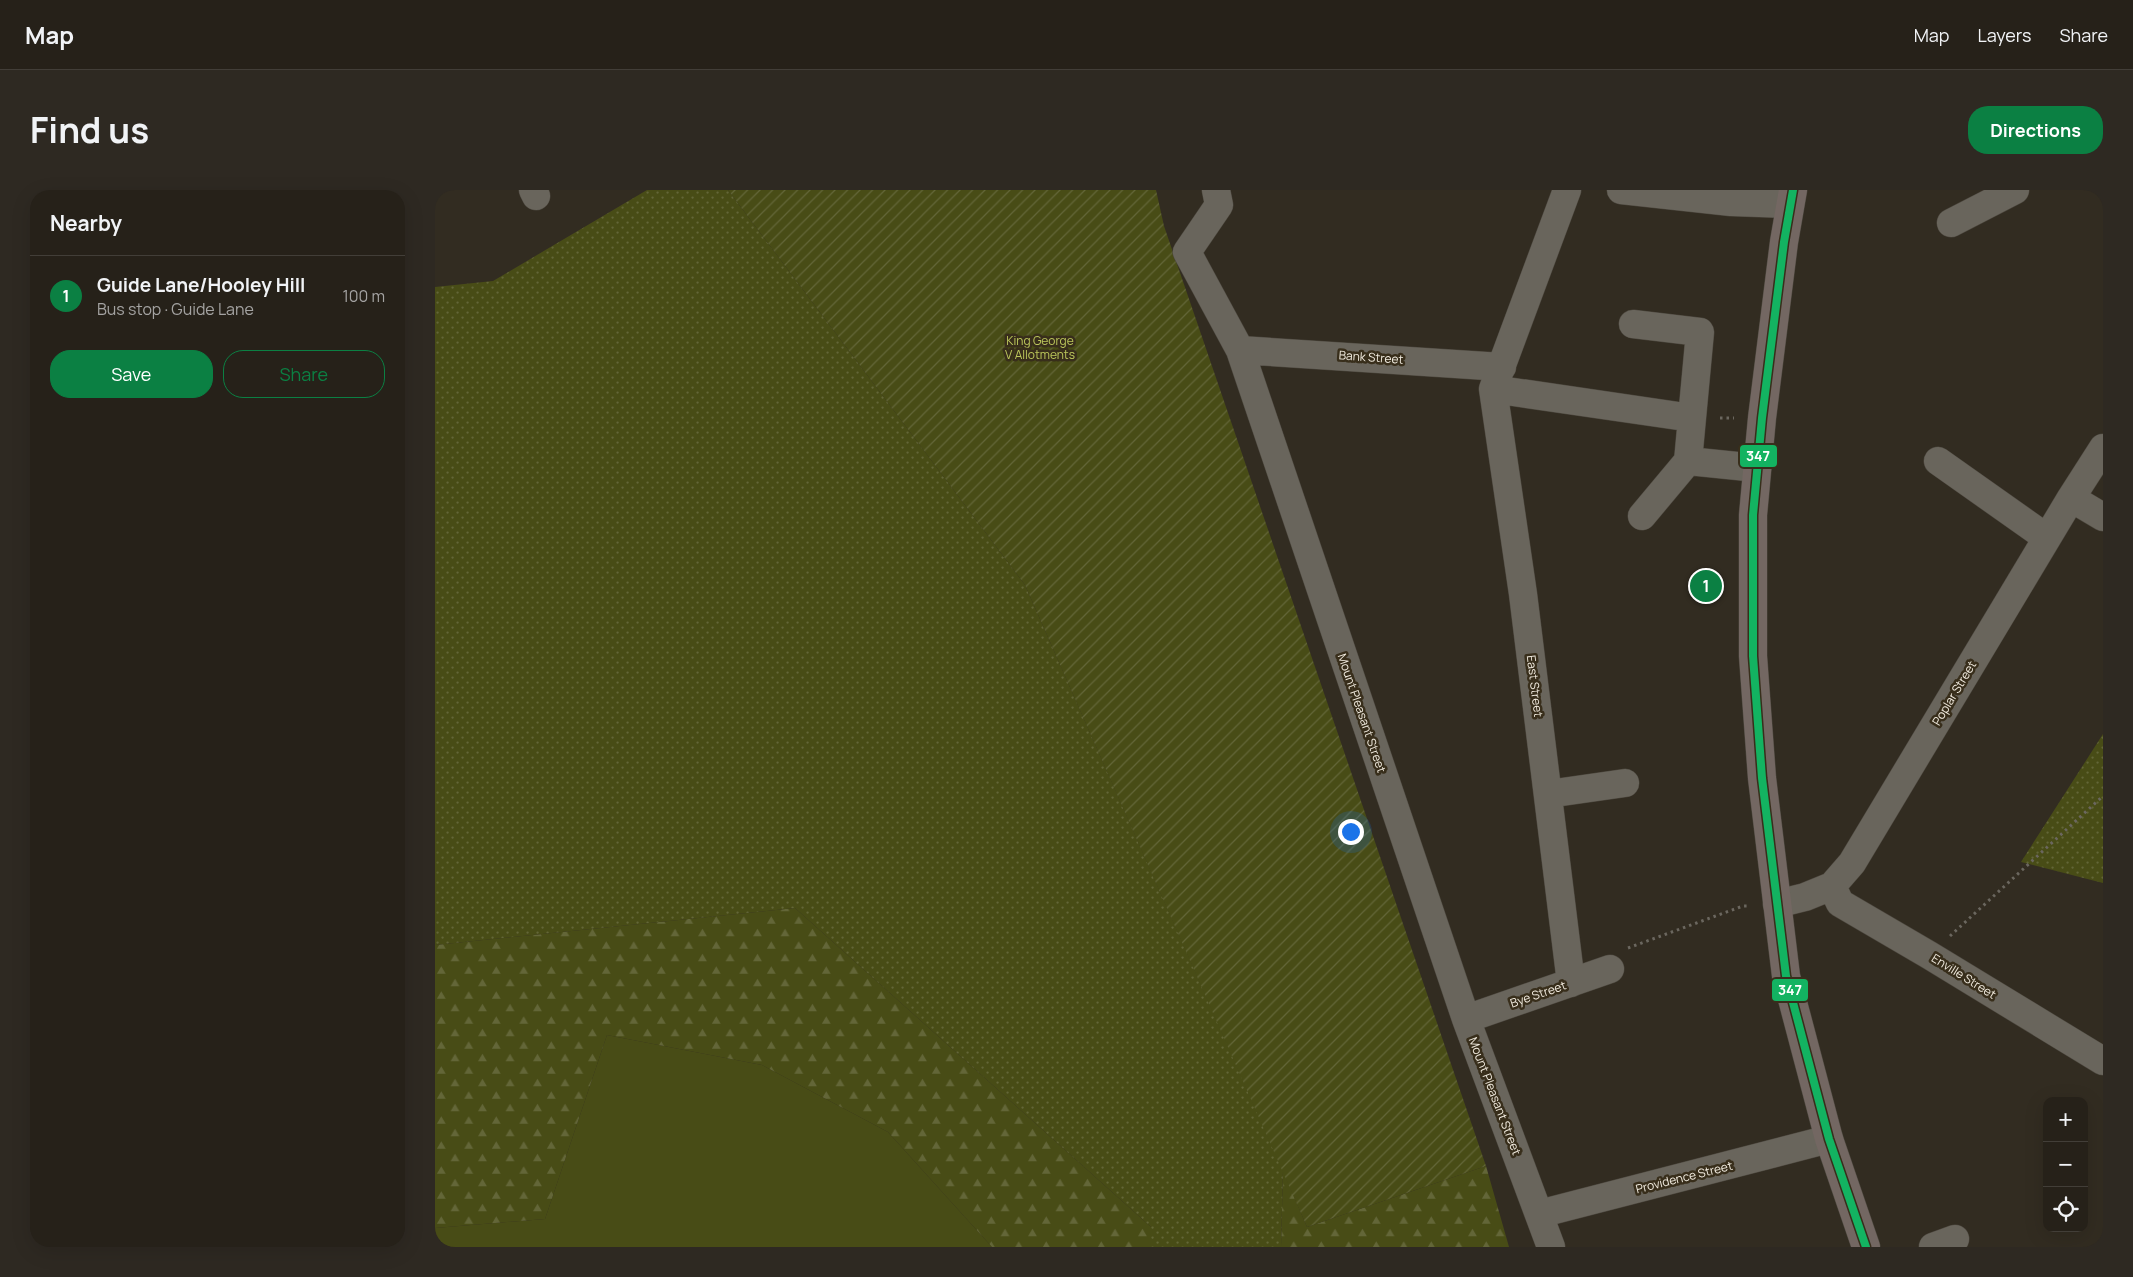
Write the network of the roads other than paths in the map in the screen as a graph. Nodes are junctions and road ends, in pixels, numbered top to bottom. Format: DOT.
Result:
graph roads {
  1 [pos="1217,190"];
  2 [pos="1567,190"];
  3 [pos="1621,190"];
  4 [pos="2015,190"];
  5 [pos="1792,197"];
  6 [pos="1951,223"];
  7 [pos="1633,324"];
  8 [pos="1239,350"];
  9 [pos="1497,378"];
  10 [pos="1692,418"];
  11 [pos="2103,448"];
  12 [pos="1688,461"];
  13 [pos="1938,462"];
  14 [pos="1757,468"];
  15 [pos="2071,498"];
  16 [pos="1643,516"];
  17 [pos="2103,517"];
  18 [pos="2047,538"];
  19 [pos="1625,783"];
  20 [pos="1548,794"];
  21 [pos="1832,886"];
  22 [pos="1777,904"];
  23 [pos="1610,969"];
  24 [pos="1571,983"];
  25 [pos="1466,1019"];
  26 [pos="2103,1061"];
  27 [pos="1829,1139"];
  28 [pos="1539,1214"];
  29 [pos="1551,1247"];
  30 [pos="1866,1247"];
  1 -- 8 [label="street, Mount Pleasant Street"];
  2 -- 9 [label="street"];
  3 -- 5 [label="street"];
  4 -- 6 [label="street"];
  5 -- 14 [label="highway"];
  7 -- 10 [label="street"];
  8 -- 9 [label="street, Bank Street"];
  8 -- 25 [label="street, Mount Pleasant Street"];
  9 -- 10 [label="street, Bank Street"];
  9 -- 20 [label="street, East Street"];
  10 -- 12 [label="street"];
  11 -- 15 [label="street, Poplar Street"];
  12 -- 14 [label="street"];
  12 -- 16 [label="street"];
  13 -- 18 [label="street"];
  14 -- 22 [label="highway"];
  15 -- 17 [label="street"];
  15 -- 18 [label="street, Poplar Street"];
  18 -- 21 [label="street, Poplar Street"];
  19 -- 20 [label="street"];
  20 -- 24 [label="street, East Street"];
  21 -- 22 [label="street, Poplar Street"];
  21 -- 26 [label="street, Enville Street"];
  22 -- 27 [label="highway"];
  23 -- 24 [label="street, Bye Street"];
  24 -- 25 [label="street, Bye Street"];
  25 -- 28 [label="street, Mount Pleasant Street"];
  27 -- 28 [label="street, Providence Street"];
  27 -- 30 [label="highway"];
  28 -- 29 [label="street, Mount Pleasant Street"];
}
